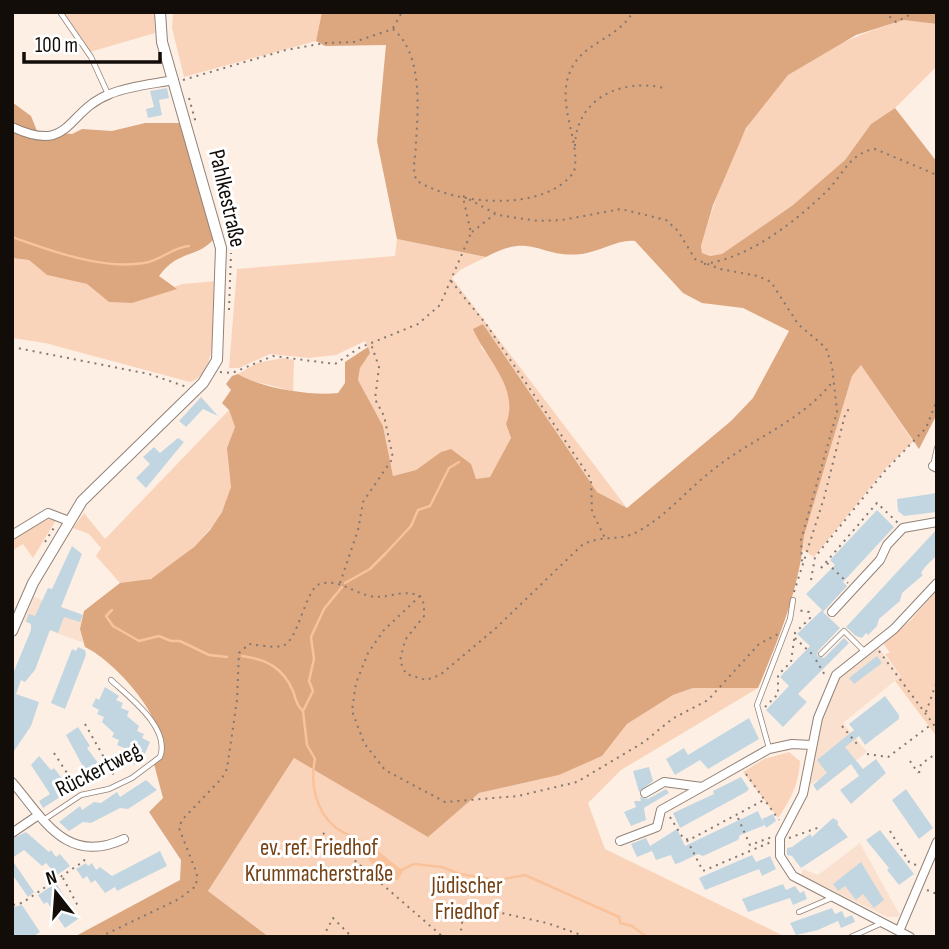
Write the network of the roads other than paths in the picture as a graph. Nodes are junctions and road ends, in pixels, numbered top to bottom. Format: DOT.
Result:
graph roads {
  1 [pos="60,12"];
  2 [pos="160,12"];
  3 [pos="178,80"];
  4 [pos="108,94"];
  5 [pos="12,127"];
  6 [pos="937,448"];
  7 [pos="935,467"];
  8 [pos="69,521"];
  9 [pos="937,522"];
  10 [pos="12,535"];
  11 [pos="937,583"];
  12 [pos="793,600"];
  13 [pos="832,612"];
  14 [pos="12,631"];
  15 [pos="864,651"];
  16 [pos="821,654"];
  17 [pos="111,680"];
  18 [pos="811,745"];
  19 [pos="769,750"];
  20 [pos="12,782"];
  21 [pos="702,787"];
  22 [pos="646,793"];
  23 [pos="39,819"];
  24 [pos="12,833"];
  25 [pos="124,839"];
  26 [pos="620,841"];
  27 [pos="937,842"];
  28 [pos="834,897"];
  29 [pos="799,912"];
  30 [pos="884,922"];
  31 [pos="900,929"];
  32 [pos="851,937"];
  33 [pos="910,937"];
  1 -- 4 [label="lane"];
  2 -- 3 [label="street, Pahlkestraße"];
  3 -- 4 [label="street"];
  3 -- 8 [label="street, Pahlkestraße"];
  4 -- 5 [label="street"];
  6 -- 7 [label="lane"];
  8 -- 10 [label="street"];
  8 -- 14 [label="street"];
  9 -- 13 [label="street"];
  11 -- 15 [label="street"];
  12 -- 19 [label="lane"];
  15 -- 16 [label="lane"];
  15 -- 18 [label="street"];
  17 -- 23 [label="lane, Rückertweg"];
  18 -- 19 [label="street"];
  18 -- 28 [label="street"];
  19 -- 21 [label="street"];
  20 -- 23 [label="street, Rückertweg"];
  21 -- 22 [label="street"];
  21 -- 26 [label="street"];
  23 -- 24 [label="street, Rückertweg"];
  23 -- 25 [label="street, Rückertweg"];
  27 -- 31 [label="street"];
  28 -- 29 [label="lane"];
  28 -- 30 [label="street"];
  30 -- 31 [label="street"];
  30 -- 32 [label="lane"];
  31 -- 33 [label="street"];
}
